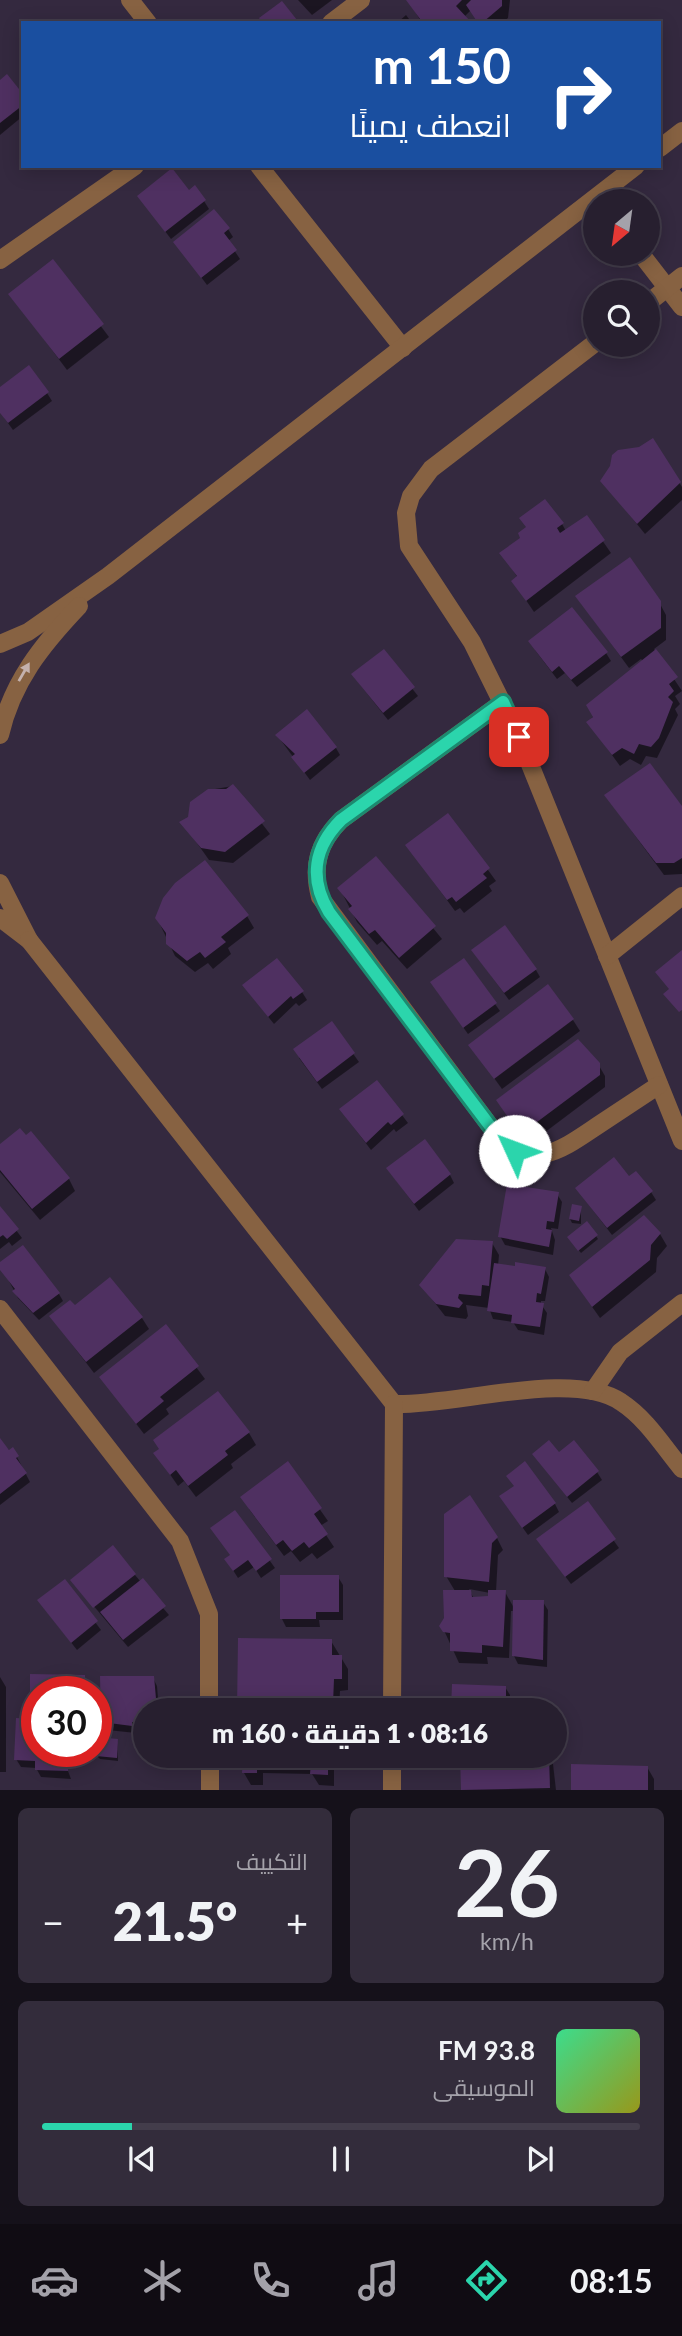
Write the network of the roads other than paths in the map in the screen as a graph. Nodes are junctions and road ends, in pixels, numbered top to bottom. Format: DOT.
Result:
graph roads {
  1 [pos="130,0"];
  2 [pos="361,0"];
  3 [pos="146,21"];
  4 [pos="334,21"];
  5 [pos="682,131"];
  6 [pos="661,147"];
  7 [pos="132,168"];
  8 [pos="261,168"];
  9 [pos="634,168"];
  10 [pos="610,189"];
  11 [pos="583,210"];
  12 [pos="0,260"];
  13 [pos="650,266"];
  14 [pos="682,276"];
  15 [pos="667,288"];
  16 [pos="660,294"];
  17 [pos="682,307"];
  18 [pos="403,348"];
  19 [pos="583,352"];
  20 [pos="108,576"];
  21 [pos="0,645"];
  22 [pos="503,702"];
  23 [pos="0,735"];
  24 [pos="0,883"];
  25 [pos="682,896"];
  26 [pos="0,918"];
  27 [pos="29,940"];
  28 [pos="607,956"];
  29 [pos="659,1085"];
  30 [pos="682,1140"];
  31 [pos="682,1303"];
  32 [pos="0,1309"];
  33 [pos="593,1391"];
  34 [pos="394,1404"];
  35 [pos="682,1469"];
  36 [pos="209,1698"];
  37 [pos="392,1698"];
  38 [pos="210,1768"];
  39 [pos="392,1768"];
  40 [pos="210,1790"];
  41 [pos="392,1790"];
  1 -- 3 [label="street"];
  2 -- 4 [label="street"];
  5 -- 6 [label="street"];
  7 -- 12 [label="street"];
  8 -- 18 [label="street"];
  9 -- 10 [label="street"];
  11 -- 18 [label="street"];
  13 -- 15 [label="street"];
  14 -- 15 [label="street"];
  15 -- 16 [label="street"];
  15 -- 17 [label="street"];
  18 -- 20 [label="street"];
  19 -- 22 [label="street"];
  20 -- 21 [label="street"];
  23 -- 20 [label="street, one-way"];
  22 -- 28 [label="street"];
  22 -- 29 [label="street"];
  24 -- 27 [label="street"];
  25 -- 28 [label="street"];
  26 -- 27 [label="street"];
  27 -- 34 [label="street"];
  28 -- 29 [label="street"];
  29 -- 30 [label="street"];
  31 -- 33 [label="street"];
  32 -- 36 [label="street"];
  33 -- 34 [label="street"];
  33 -- 35 [label="street"];
  34 -- 37 [label="street"];
  38 -- 40 [label="street"];
  39 -- 41 [label="street"];
}
